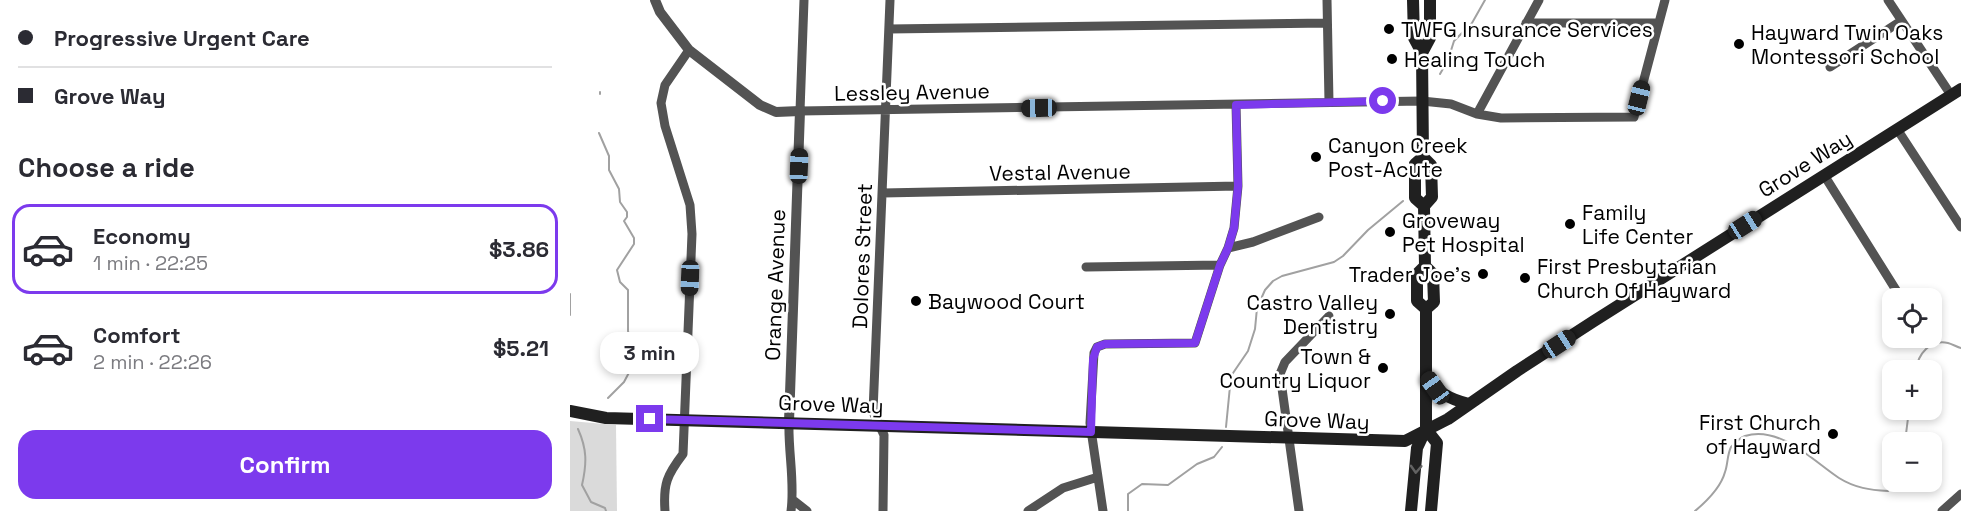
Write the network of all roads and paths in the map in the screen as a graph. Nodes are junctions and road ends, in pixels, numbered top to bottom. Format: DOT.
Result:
graph roads {
  1 [pos="655,0"];
  2 [pos="804,0"];
  3 [pos="890,0"];
  4 [pos="1327,0"];
  5 [pos="1413,0"];
  6 [pos="1430,0"];
  7 [pos="1539,0"];
  8 [pos="1665,0"];
  9 [pos="1888,0"];
  10 [pos="1901,21"];
  11 [pos="1327,23"];
  12 [pos="1526,23"];
  13 [pos="1659,23"];
  14 [pos="889,29"];
  15 [pos="689,50"];
  16 [pos="1422,53"];
  17 [pos="1830,67"];
  18 [pos="1956,92"];
  19 [pos="1422,101"];
  20 [pos="1329,102"];
  21 [pos="1236,105"];
  22 [pos="886,110"];
  23 [pos="800,111"];
  24 [pos="1477,114"];
  25 [pos="1897,129"];
  26 [pos="1824,175"];
  27 [pos="1238,186"];
  28 [pos="883,193"];
  29 [pos="1319,217"];
  30 [pos="1961,227"];
  31 [pos="1228,248"];
  32 [pos="1220,265"];
  33 [pos="1086,267"];
  34 [pos="1895,288"];
  35 [pos="1329,316"];
  36 [pos="1426,376"];
  37 [pos="1469,404"];
  38 [pos="570,411"];
  39 [pos="685,419"];
  40 [pos="789,422"];
  41 [pos="879,425"];
  42 [pos="1426,429"];
  43 [pos="1091,432"];
  44 [pos="1288,438"];
  45 [pos="1098,477"];
  46 [pos="1961,494"];
  47 [pos="793,500"];
  48 [pos="665,511"];
  49 [pos="791,511"];
  50 [pos="807,511"];
  51 [pos="883,511"];
  52 [pos="1028,511"];
  53 [pos="1103,511"];
  54 [pos="1299,511"];
  55 [pos="1411,511"];
  56 [pos="1431,511"];
  57 [pos="1942,511"];
  1 -- 15 [label="street"];
  2 -- 23 [label="street, Orange Avenue"];
  3 -- 14 [label="street, Dolores Street"];
  4 -- 11 [label="street"];
  5 -- 16 [label="main road"];
  6 -- 16 [label="main road"];
  7 -- 12 [label="street"];
  8 -- 13 [label="street"];
  9 -- 10 [label="street"];
  10 -- 17 [label="street"];
  10 -- 18 [label="street"];
  11 -- 14 [label="street"];
  11 -- 20 [label="street"];
  12 -- 13 [label="street"];
  12 -- 24 [label="street"];
  13 -- 24 [label="street, Lessley Avenue"];
  14 -- 22 [label="street, Dolores Street"];
  15 -- 23 [label="street"];
  15 -- 39 [label="street"];
  16 -- 19 [label="main road"];
  18 -- 25 [label="main road, Grove Way"];
  19 -- 20 [label="street, Lessley Avenue"];
  19 -- 24 [label="street, Lessley Avenue"];
  19 -- 36 [label="main road"];
  20 -- 21 [label="street, Lessley Avenue"];
  21 -- 22 [label="street, Lessley Avenue"];
  21 -- 27 [label="street"];
  22 -- 23 [label="street, Lessley Avenue"];
  22 -- 28 [label="street, Dolores Street"];
  23 -- 40 [label="street, Orange Avenue"];
  25 -- 26 [label="main road, Grove Way"];
  25 -- 30 [label="street"];
  26 -- 34 [label="street"];
  26 -- 37 [label="main road, Grove Way"];
  27 -- 28 [label="street, Vestal Avenue"];
  27 -- 31 [label="street"];
  28 -- 41 [label="street, Dolores Street"];
  29 -- 31 [label="street"];
  31 -- 32 [label="street"];
  32 -- 33 [label="street"];
  32 -- 43 [label="street"];
  35 -- 44 [label="street"];
  36 -- 37 [label="main road"];
  36 -- 42 [label="main road"];
  37 -- 42 [label="main road, Grove Way"];
  38 -- 39 [label="main road, Grove Way"];
  39 -- 40 [label="main road, Grove Way"];
  39 -- 48 [label="street"];
  40 -- 41 [label="main road, Grove Way"];
  40 -- 47 [label="street, Orange Avenue"];
  41 -- 43 [label="main road, Grove Way"];
  41 -- 51 [label="street, Dolores Street"];
  42 -- 44 [label="main road, Grove Way"];
  42 -- 55 [label="main road, one-way"];
  42 -- 56 [label="main road"];
  43 -- 44 [label="main road, Grove Way"];
  43 -- 45 [label="street"];
  44 -- 54 [label="street"];
  45 -- 52 [label="street"];
  45 -- 53 [label="street"];
  46 -- 57 [label="street"];
  47 -- 49 [label="street, Orange Avenue"];
  47 -- 50 [label="street"];
}
